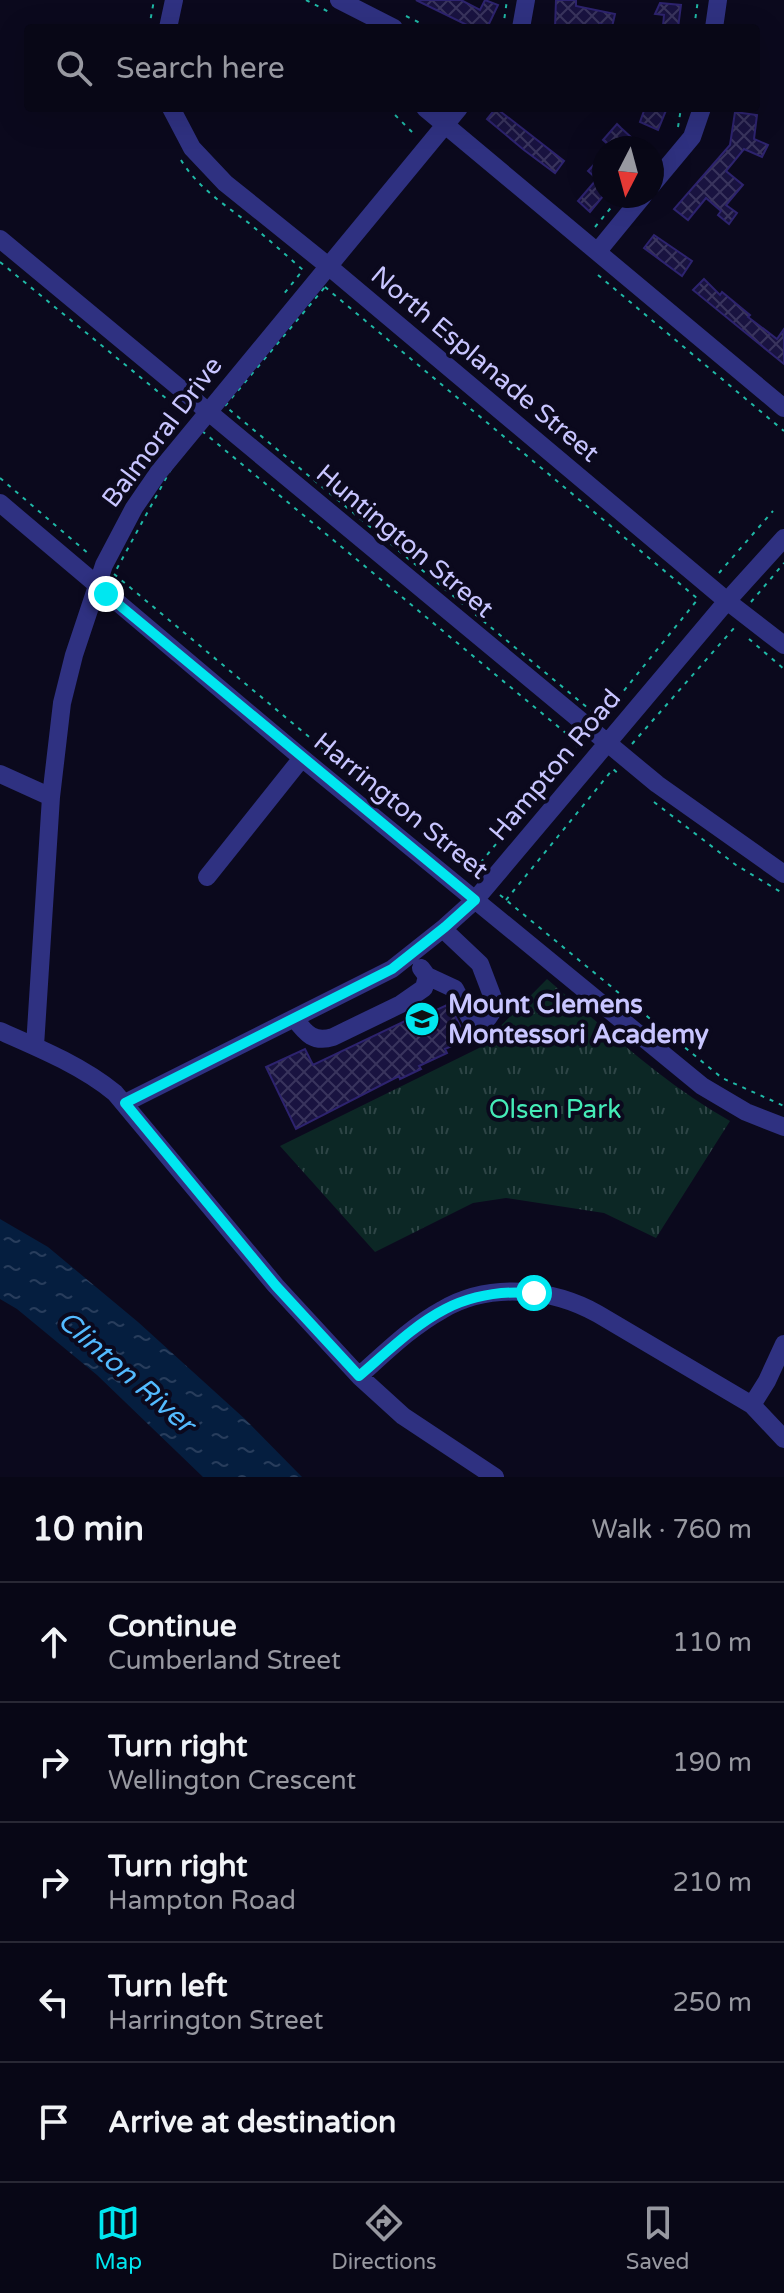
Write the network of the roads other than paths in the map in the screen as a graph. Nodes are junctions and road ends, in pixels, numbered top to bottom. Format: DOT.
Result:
graph roads {
  1 [pos="174,0"];
  2 [pos="339,0"];
  3 [pos="526,0"];
  4 [pos="718,0"];
  5 [pos="169,24"];
  6 [pos="382,24"];
  7 [pos="522,24"];
  8 [pos="715,24"];
  9 [pos="173,112"];
  10 [pos="430,112"];
  11 [pos="456,112"];
  12 [pos="701,112"];
  13 [pos="446,126"];
  14 [pos="664,171"];
  15 [pos="633,208"];
  16 [pos="0,239"];
  17 [pos="598,251"];
  18 [pos="327,265"];
  19 [pos="784,408"];
  20 [pos="216,409"];
  21 [pos="0,503"];
  22 [pos="784,538"];
  23 [pos="97,586"];
  24 [pos="727,601"];
  25 [pos="784,645"];
  26 [pos="608,743"];
  27 [pos="302,758"];
  28 [pos="0,774"];
  29 [pos="51,797"];
  30 [pos="784,874"];
  31 [pos="207,877"];
  32 [pos="475,900"];
  33 [pos="443,929"];
  34 [pos="411,955"];
  35 [pos="427,976"];
  36 [pos="295,1019"];
  37 [pos="0,1031"];
  38 [pos="35,1046"];
  39 [pos="125,1103"];
  40 [pos="784,1127"];
  41 [pos="784,1344"];
  42 [pos="359,1376"];
  43 [pos="752,1405"];
  44 [pos="784,1439"];
  45 [pos="495,1477"];
  1 -- 5 [label="street"];
  2 -- 6 [label="street"];
  3 -- 7 [label="street"];
  4 -- 8 [label="street"];
  9 -- 18 [label="street, North Esplanade Street"];
  10 -- 13 [label="street"];
  11 -- 13 [label="street, Balmoral Drive"];
  12 -- 14 [label="street"];
  13 -- 17 [label="street"];
  13 -- 18 [label="street, Balmoral Drive"];
  15 -- 17 [label="street"];
  16 -- 20 [label="street, Huntington Street"];
  17 -- 19 [label="street"];
  18 -- 20 [label="street, Balmoral Drive"];
  18 -- 24 [label="street, North Esplanade Street"];
  20 -- 23 [label="street, Balmoral Drive"];
  20 -- 26 [label="street, Huntington Street"];
  21 -- 23 [label="street, Harrington Street"];
  22 -- 24 [label="street, Hampton Road"];
  23 -- 27 [label="street, Harrington Street"];
  23 -- 29 [label="street, Balmoral Drive"];
  24 -- 25 [label="street, North Esplanade Street"];
  24 -- 26 [label="street, Hampton Road"];
  26 -- 30 [label="street, Huntington Street"];
  26 -- 32 [label="street, Hampton Road"];
  27 -- 31 [label="street"];
  27 -- 32 [label="street, Harrington Street"];
  28 -- 29 [label="street"];
  29 -- 38 [label="street, Balmoral Drive"];
  32 -- 33 [label="street, Hampton Road"];
  32 -- 40 [label="street, Harrington Street"];
  33 -- 34 [label="street, Hampton Road"];
  33 -- 35 [label="street"];
  34 -- 35 [label="street"];
  34 -- 36 [label="street, Hampton Road"];
  35 -- 36 [label="street"];
  36 -- 39 [label="street, Hampton Road"];
  37 -- 38 [label="street"];
  38 -- 39 [label="street"];
  39 -- 42 [label="street"];
  41 -- 43 [label="street"];
  42 -- 43 [label="street"];
  42 -- 45 [label="street"];
  43 -- 44 [label="street"];
}
